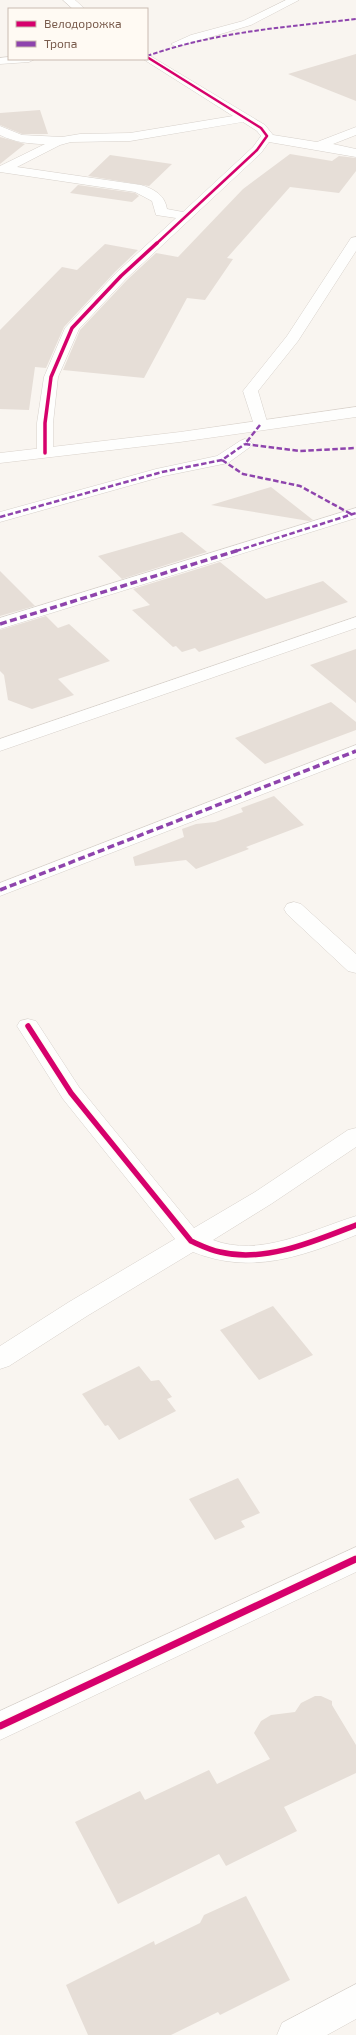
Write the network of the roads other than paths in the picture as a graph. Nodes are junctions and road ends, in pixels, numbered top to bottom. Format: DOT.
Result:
graph roads {
  1 [pos="68,0"];
  2 [pos="294,0"];
  3 [pos="79,8"];
  4 [pos="177,44"];
  5 [pos="148,58"];
  6 [pos="14,60"];
  7 [pos="0,61"];
  8 [pos="244,118"];
  9 [pos="62,125"];
  10 [pos="0,130"];
  11 [pos="356,131"];
  12 [pos="266,138"];
  13 [pos="69,139"];
  14 [pos="320,145"];
  15 [pos="356,153"];
  16 [pos="2,169"];
  17 [pos="186,216"];
  18 [pos="356,241"];
  19 [pos="356,412"];
  20 [pos="260,425"];
  21 [pos="244,444"];
  22 [pos="45,453"];
  23 [pos="0,458"];
  24 [pos="356,513"];
  25 [pos="0,517"];
  26 [pos="356,622"];
  27 [pos="0,624"];
  28 [pos="0,745"];
  29 [pos="356,751"];
  30 [pos="0,890"];
  31 [pos="294,909"];
  32 [pos="356,966"];
  33 [pos="28,1026"];
  34 [pos="356,1136"];
  35 [pos="356,1225"];
  36 [pos="191,1241"];
  37 [pos="0,1359"];
  38 [pos="356,1559"];
  39 [pos="0,1726"];
  40 [pos="356,2001"];
  41 [pos="294,2035"];
  1 -- 3 [label="street"];
  2 -- 4 [label="street"];
  5 -- 8 [label="street"];
  6 -- 7 [label="street"];
  8 -- 12 [label="street"];
  8 -- 13 [label="street"];
  9 -- 13 [label="street"];
  10 -- 13 [label="street"];
  11 -- 14 [label="street"];
  12 -- 14 [label="street"];
  12 -- 17 [label="street"];
  13 -- 16 [label="street"];
  14 -- 15 [label="street"];
  16 -- 17 [label="street"];
  17 -- 22 [label="street"];
  18 -- 20 [label="street"];
  19 -- 20 [label="street"];
  20 -- 22 [label="street"];
  21 -- 25 [label="street"];
  22 -- 23 [label="street"];
  24 -- 27 [label="street"];
  26 -- 28 [label="street"];
  29 -- 30 [label="street"];
  31 -- 32 [label="street"];
  33 -- 36 [label="street"];
  34 -- 36 [label="street"];
  35 -- 36 [label="street"];
  36 -- 37 [label="street"];
  38 -- 39 [label="street"];
  40 -- 41 [label="street"];
}
